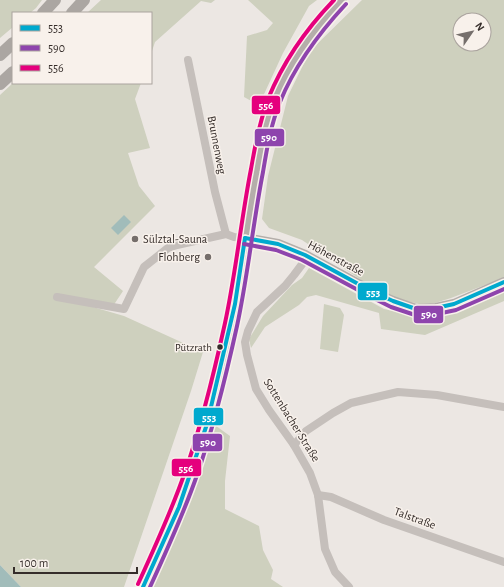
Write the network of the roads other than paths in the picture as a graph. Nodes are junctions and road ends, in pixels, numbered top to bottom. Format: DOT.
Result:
graph roads {
  1 [pos="55,0"];
  2 [pos="84,0"];
  3 [pos="342,0"];
  4 [pos="44,12"];
  5 [pos="73,12"];
  6 [pos="12,44"];
  7 [pos="0,55"];
  8 [pos="188,60"];
  9 [pos="12,73"];
  10 [pos="0,84"];
  11 [pos="226,234"];
  12 [pos="245,238"];
  13 [pos="305,255"];
  14 [pos="504,282"];
  15 [pos="58,297"];
  16 [pos="504,407"];
  17 [pos="294,445"];
  18 [pos="318,495"];
  19 [pos="504,562"];
  20 [pos="143,587"];
  21 [pos="349,587"];
  1 -- 4 [label="highway"];
  2 -- 5 [label="highway"];
  3 -- 12 [label="main road"];
  6 -- 7 [label="highway"];
  8 -- 11 [label="street, Brunnenweg"];
  9 -- 10 [label="highway"];
  11 -- 12 [label="street"];
  11 -- 15 [label="street"];
  12 -- 13 [label="main road, Höhenstraße"];
  12 -- 20 [label="main road"];
  13 -- 14 [label="main road, Höhenstraße"];
  13 -- 17 [label="street, Sottenbacher Straße"];
  16 -- 17 [label="street"];
  17 -- 18 [label="street, Sottenbacher Straße"];
  18 -- 19 [label="street, Talstraße"];
  18 -- 21 [label="street, Sottenbacher Straße"];
}
